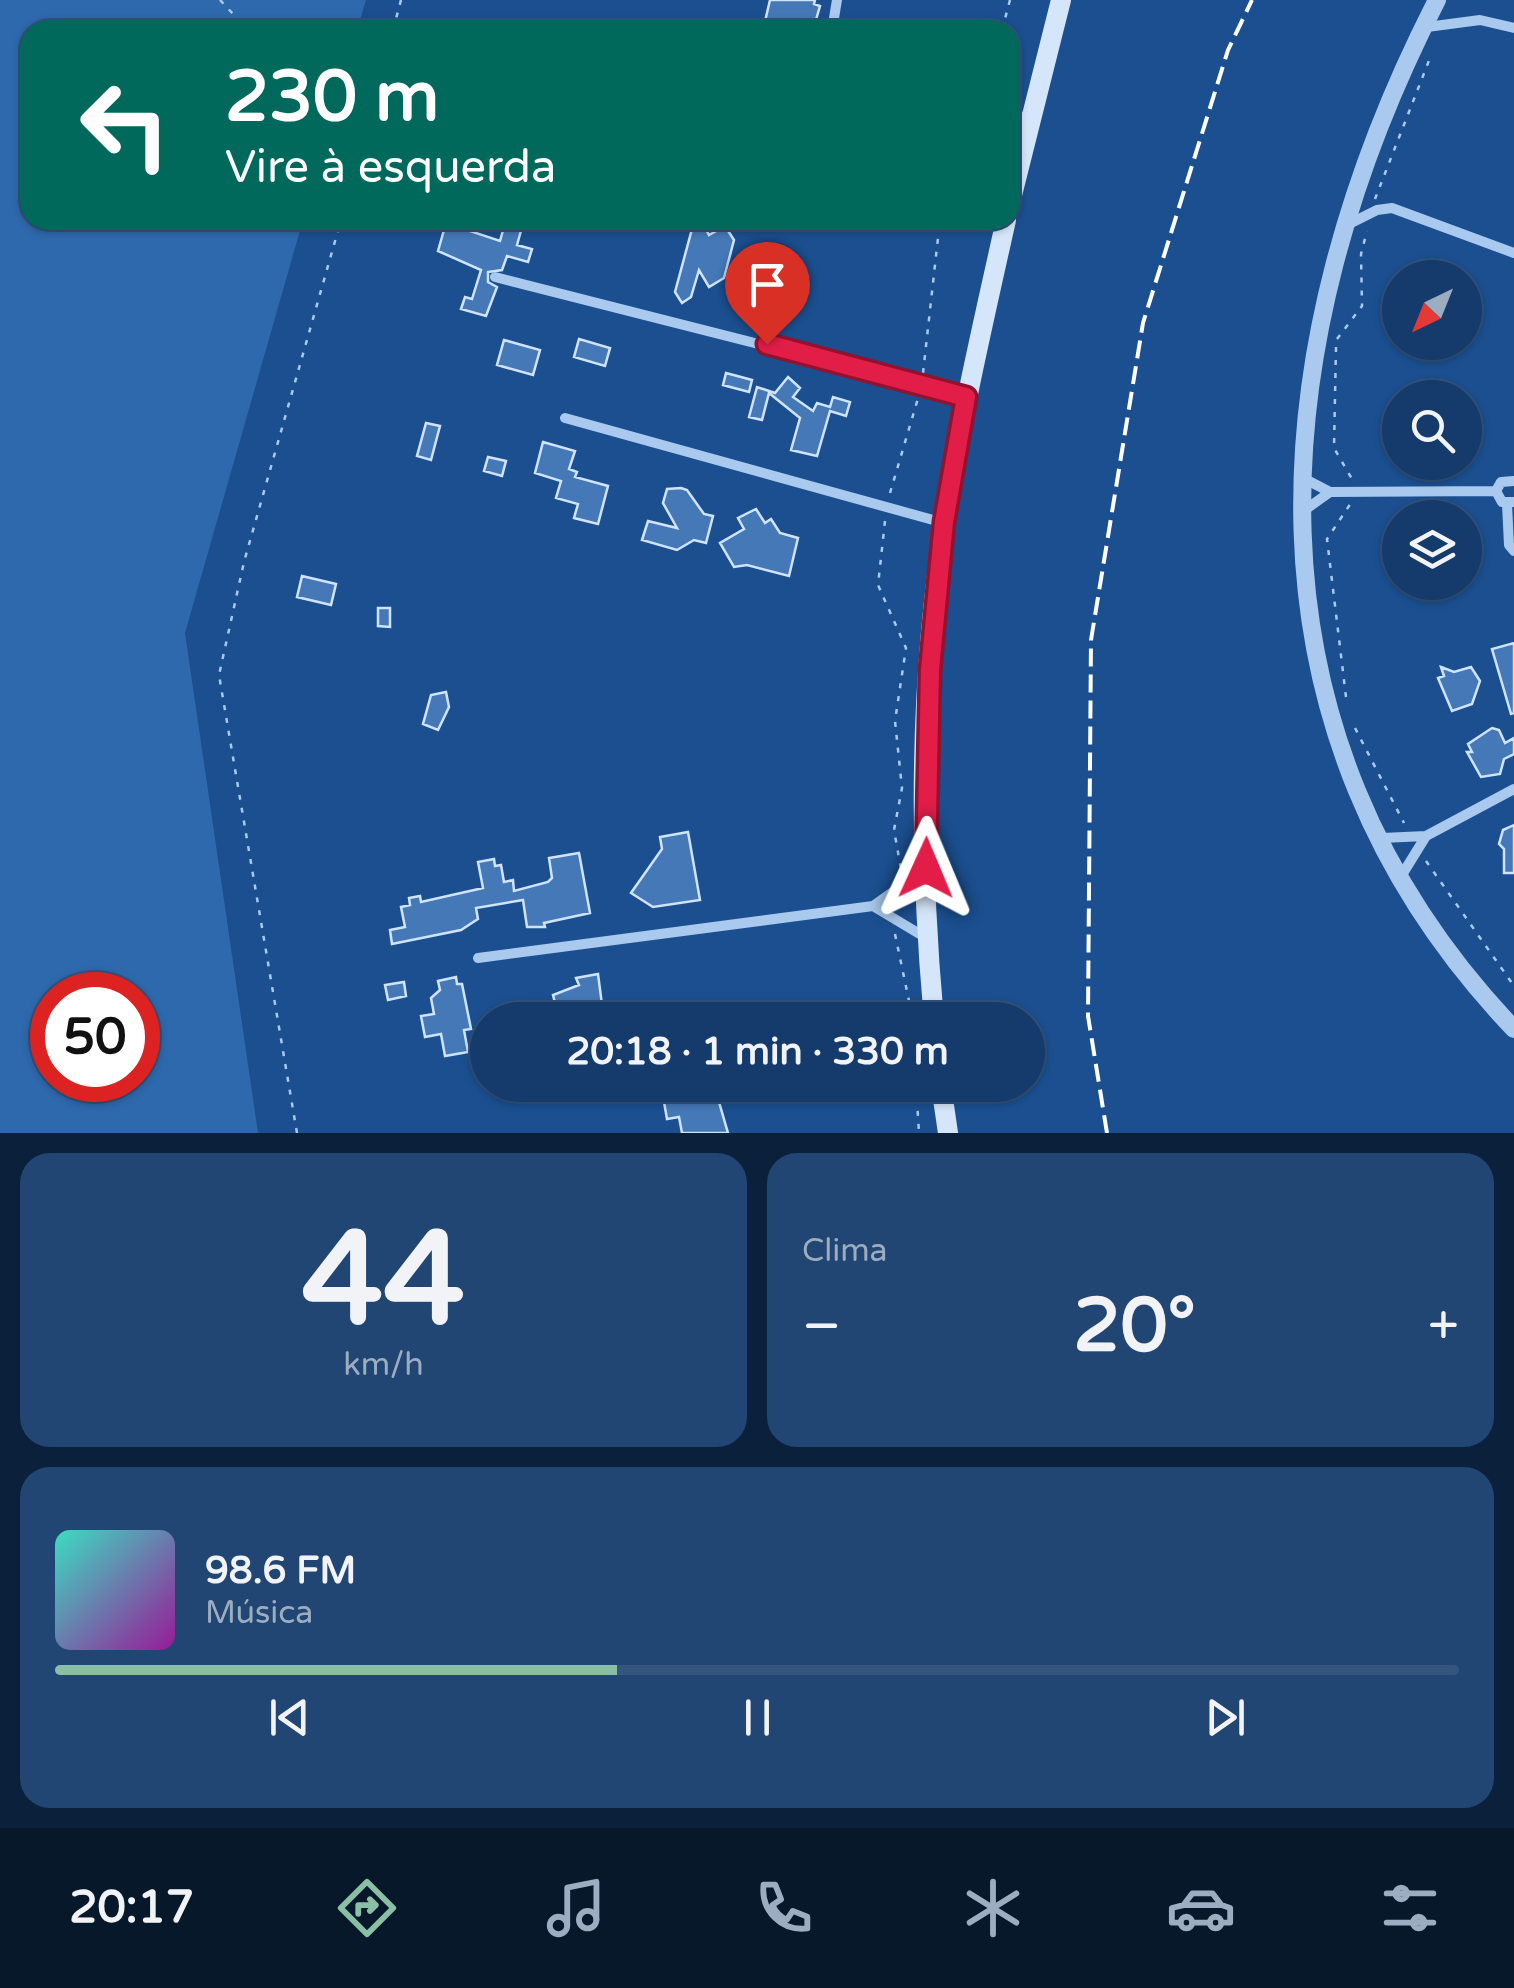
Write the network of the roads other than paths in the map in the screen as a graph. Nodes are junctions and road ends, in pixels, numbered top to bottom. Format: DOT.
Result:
graph roads {
  1 [pos="1061,0"];
  2 [pos="1436,0"];
  3 [pos="1422,28"];
  4 [pos="1514,28"];
  5 [pos="1020,116"];
  6 [pos="1348,224"];
  7 [pos="1004,230"];
  8 [pos="1514,252"];
  9 [pos="495,277"];
  10 [pos="966,397"];
  11 [pos="565,418"];
  12 [pos="1300,476"];
  13 [pos="1514,481"];
  14 [pos="1496,491"];
  15 [pos="1330,492"];
  16 [pos="1510,503"];
  17 [pos="1300,514"];
  18 [pos="944,522"];
  19 [pos="1514,550"];
  20 [pos="1514,788"];
  21 [pos="1426,836"];
  22 [pos="1379,838"];
  23 [pos="926,868"];
  24 [pos="1399,880"];
  25 [pos="872,906"];
  26 [pos="930,940"];
  27 [pos="478,958"];
  28 [pos="933,1002"];
  29 [pos="1514,1029"];
  30 [pos="943,1102"];
  31 [pos="948,1133"];
  1 -- 5 [label="main road"];
  2 -- 3 [label="street"];
  3 -- 4 [label="street"];
  3 -- 6 [label="street"];
  6 -- 8 [label="street"];
  6 -- 12 [label="street"];
  7 -- 10 [label="main road"];
  9 -- 10 [label="street"];
  10 -- 18 [label="main road"];
  11 -- 18 [label="street"];
  12 -- 15 [label="street"];
  12 -- 17 [label="street"];
  13 -- 14 [label="street"];
  14 -- 15 [label="street"];
  14 -- 16 [label="street"];
  15 -- 17 [label="street"];
  16 -- 19 [label="street"];
  17 -- 22 [label="street"];
  18 -- 23 [label="main road"];
  20 -- 21 [label="street"];
  21 -- 22 [label="street"];
  21 -- 24 [label="street"];
  22 -- 24 [label="street"];
  23 -- 25 [label="street"];
  23 -- 26 [label="main road"];
  24 -- 29 [label="street"];
  25 -- 26 [label="street"];
  25 -- 27 [label="street"];
  26 -- 28 [label="main road"];
  30 -- 31 [label="main road"];
}
